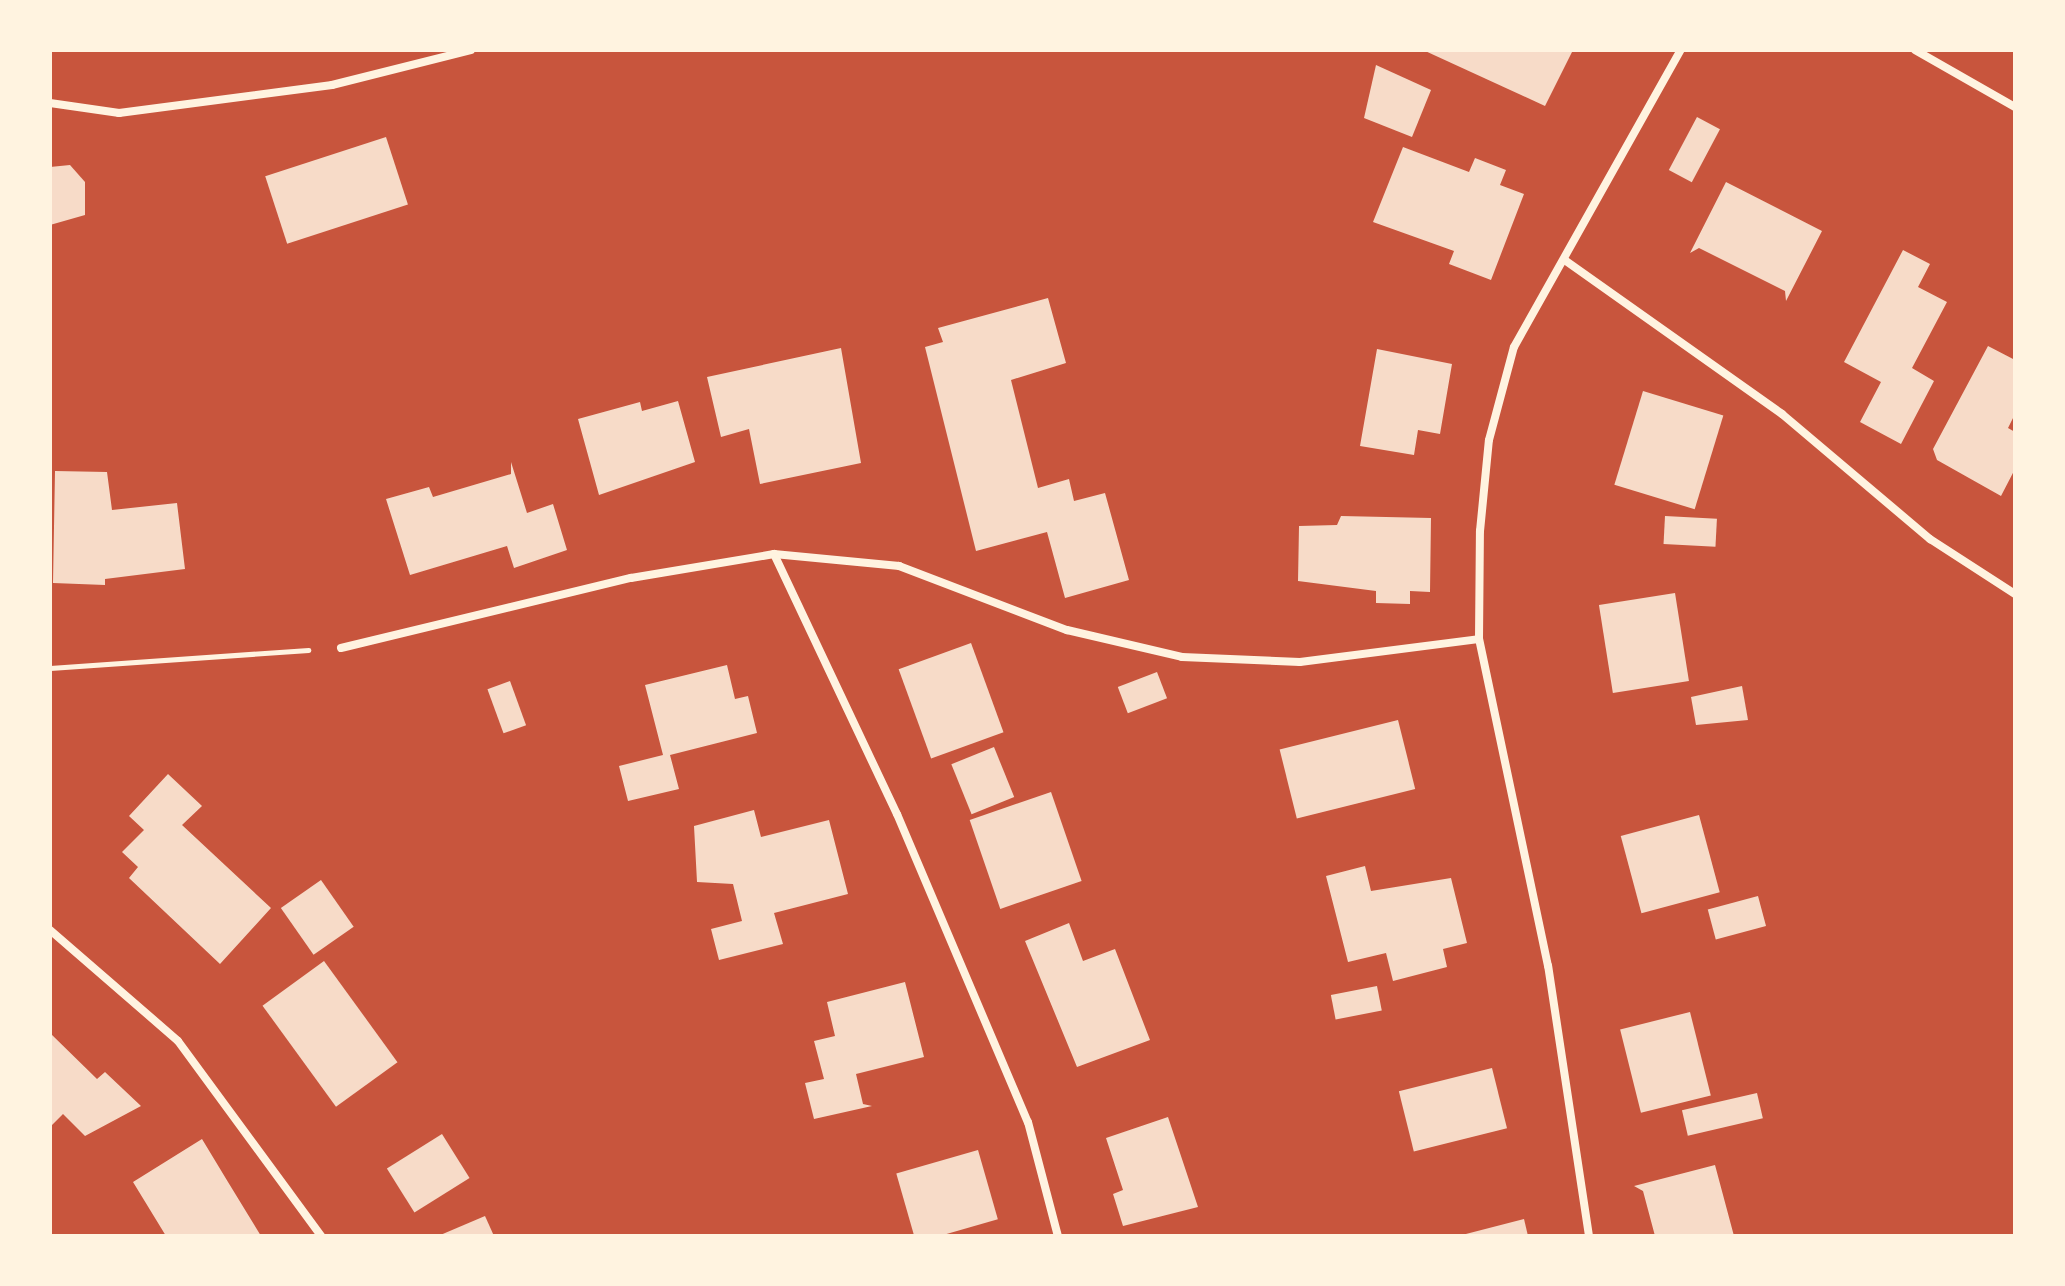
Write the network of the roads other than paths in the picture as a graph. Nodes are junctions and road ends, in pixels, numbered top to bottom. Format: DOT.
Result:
graph roads {
  1 [pos="471,50"];
  2 [pos="1681,50"];
  3 [pos="1915,50"];
  4 [pos="50,103"];
  5 [pos="2015,107"];
  6 [pos="1566,261"];
  7 [pos="774,554"];
  8 [pos="2015,594"];
  9 [pos="1479,639"];
  10 [pos="341,648"];
  11 [pos="50,930"];
  12 [pos="321,1236"];
  13 [pos="1058,1236"];
  14 [pos="1589,1236"];
  1 -- 4 [label="street"];
  2 -- 6 [label="street"];
  3 -- 5 [label="street"];
  6 -- 8 [label="street"];
  6 -- 9 [label="street"];
  7 -- 9 [label="street"];
  7 -- 10 [label="street"];
  7 -- 13 [label="street"];
  9 -- 14 [label="street"];
  11 -- 12 [label="street"];
}
